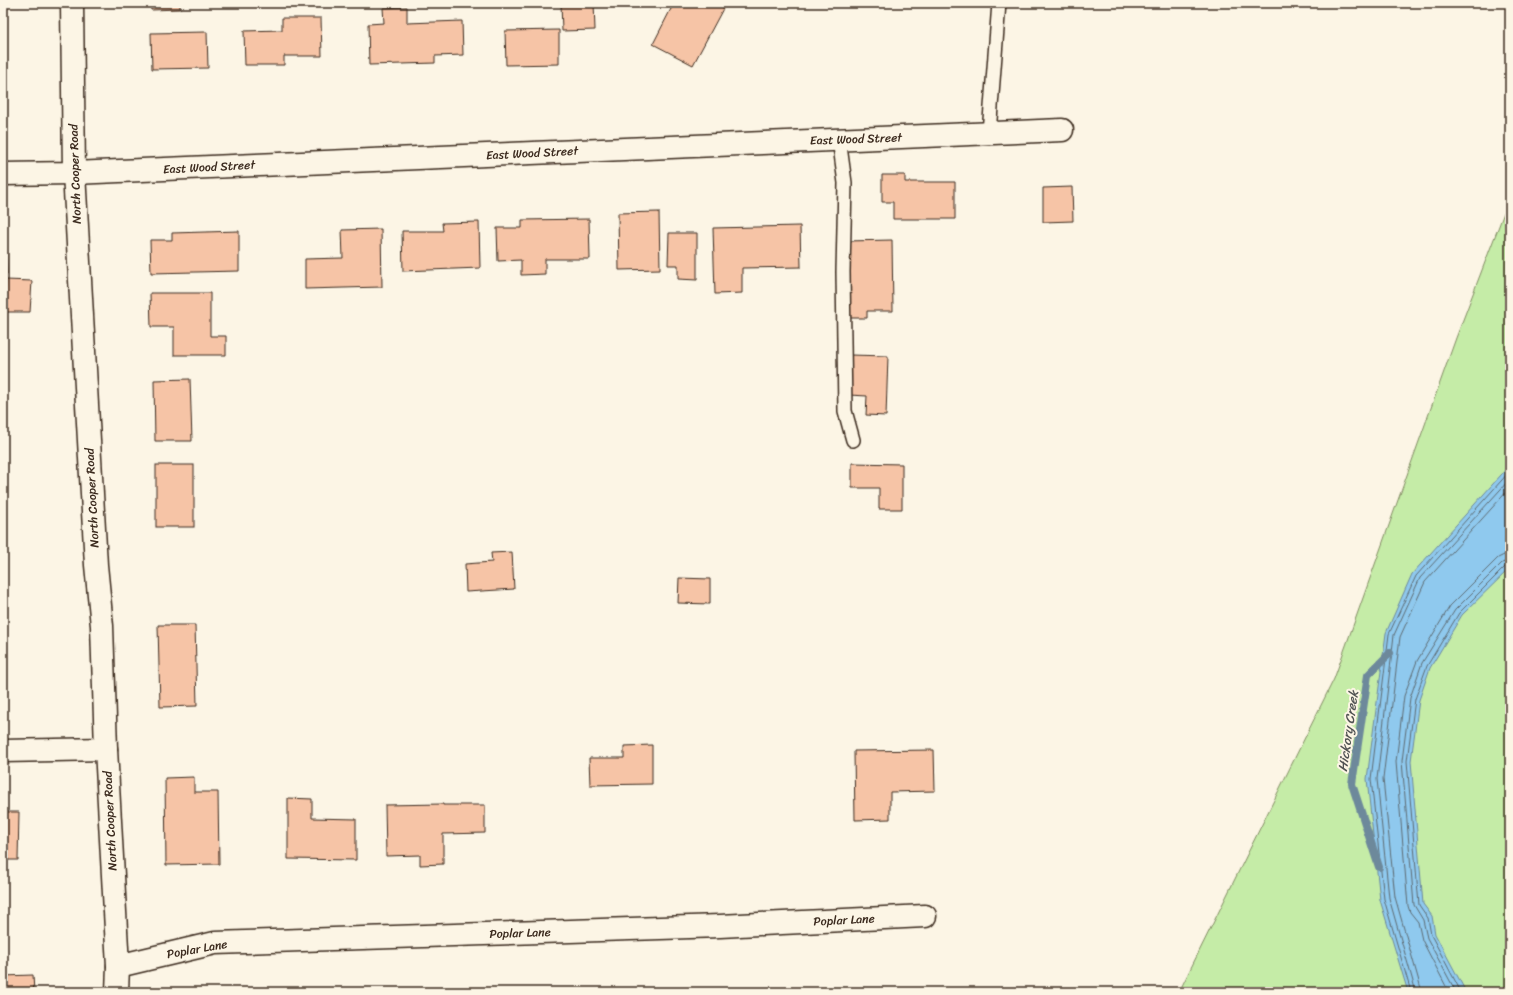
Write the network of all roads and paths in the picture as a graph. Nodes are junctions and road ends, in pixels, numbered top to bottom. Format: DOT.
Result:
graph roads {
  1 [pos="72,3"];
  2 [pos="999,3"];
  3 [pos="1062,130"];
  4 [pos="989,133"];
  5 [pos="840,139"];
  6 [pos="74,173"];
  7 [pos="3,174"];
  8 [pos="853,440"];
  9 [pos="106,749"];
  10 [pos="3,751"];
  11 [pos="924,916"];
  12 [pos="118,966"];
  13 [pos="117,992"];
  1 -- 6 [label="street, North Cooper Road"];
  2 -- 4 [label="lane"];
  3 -- 4 [label="street, East Wood Street"];
  4 -- 5 [label="street, East Wood Street"];
  5 -- 6 [label="street, East Wood Street"];
  5 -- 8 [label="lane"];
  6 -- 7 [label="street, East Wood Street"];
  6 -- 9 [label="street, North Cooper Road"];
  9 -- 10 [label="street"];
  9 -- 12 [label="street, North Cooper Road"];
  11 -- 12 [label="street, Poplar Lane"];
  12 -- 13 [label="street, North Cooper Road"];
}
